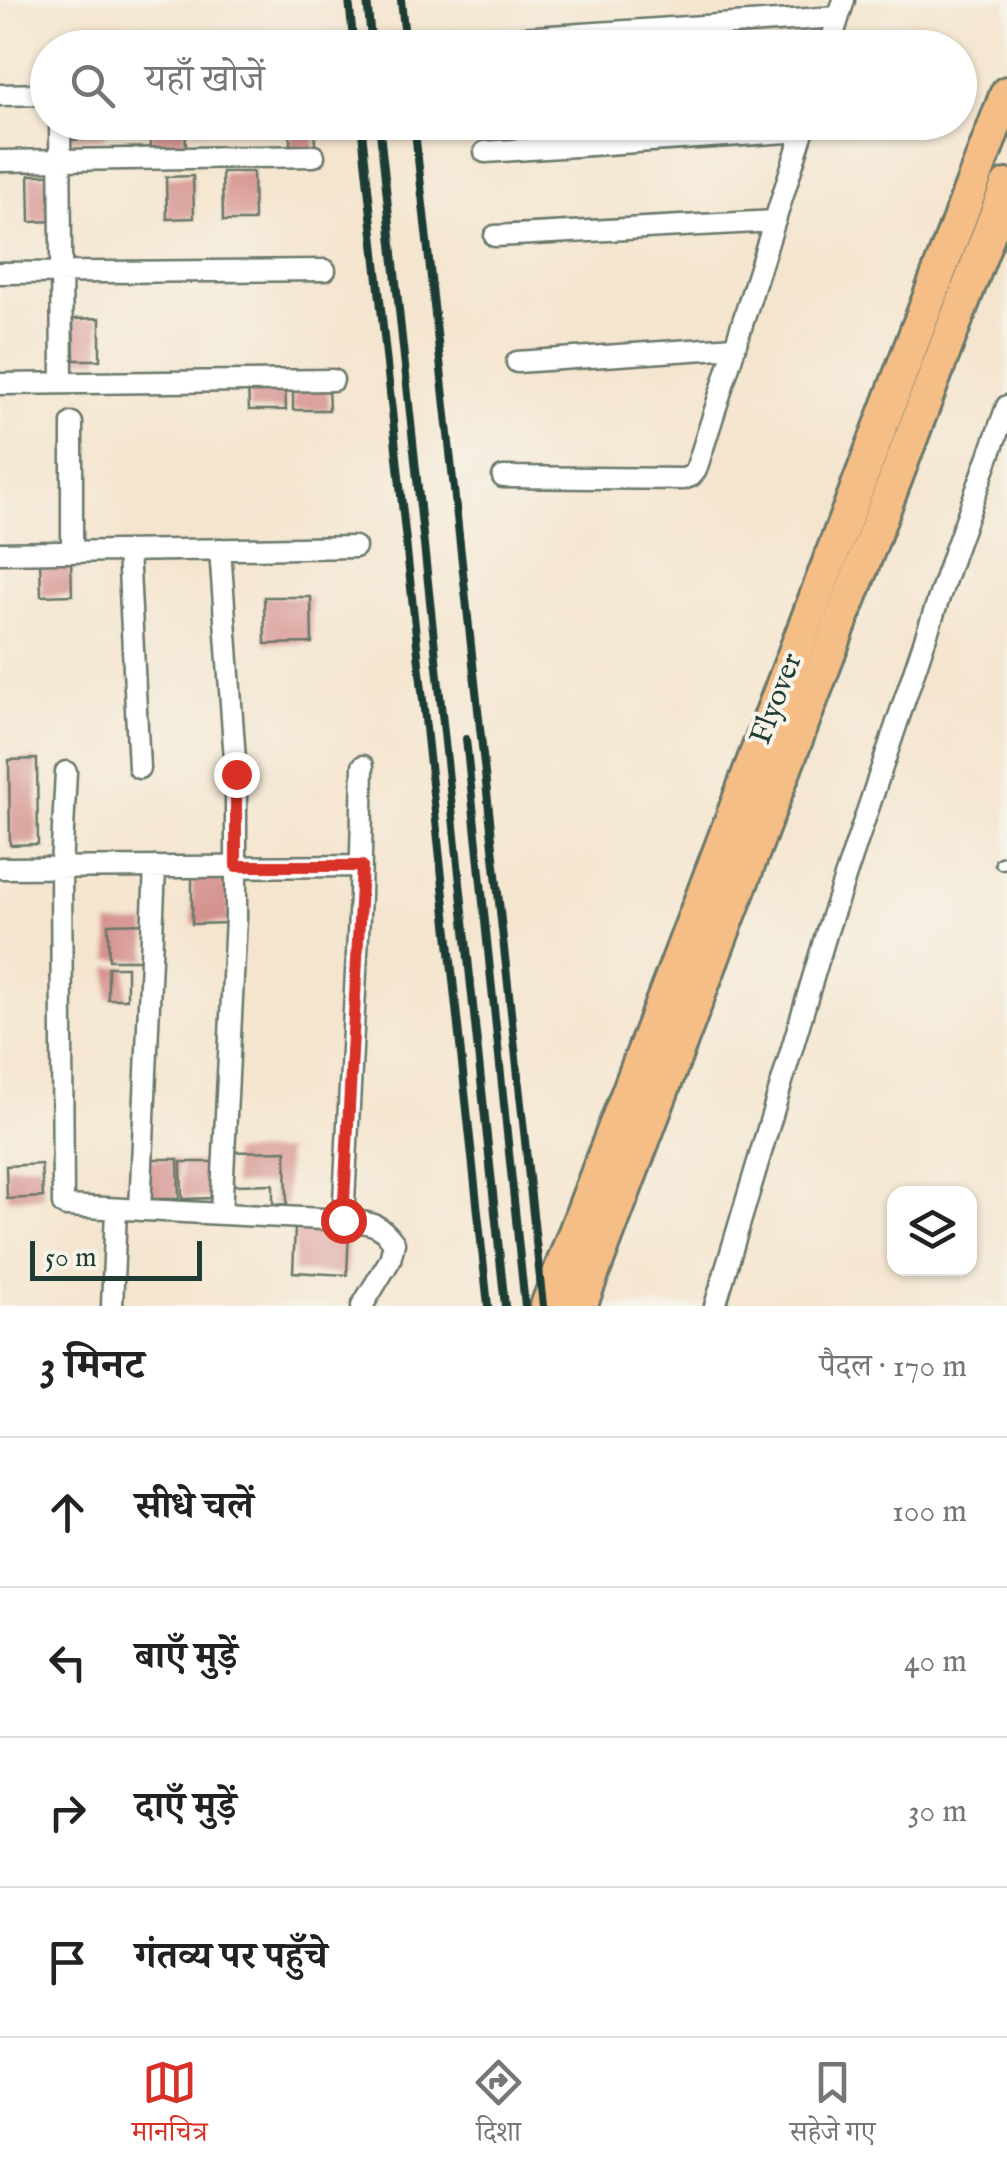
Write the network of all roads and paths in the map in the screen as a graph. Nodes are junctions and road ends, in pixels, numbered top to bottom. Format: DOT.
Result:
graph roads {
  1 [pos="841,9"];
  2 [pos="609,30"];
  3 [pos="1007,93"];
  4 [pos="0,94"];
  5 [pos="30,94"];
  6 [pos="60,140"];
  7 [pos="638,140"];
  8 [pos="800,140"];
  9 [pos="485,152"];
  10 [pos="314,156"];
  11 [pos="61,160"];
  12 [pos="0,161"];
  13 [pos="1007,186"];
  14 [pos="775,221"];
  15 [pos="495,236"];
  16 [pos="325,270"];
  17 [pos="60,272"];
  18 [pos="0,273"];
  19 [pos="735,348"];
  20 [pos="517,362"];
  21 [pos="333,380"];
  22 [pos="62,383"];
  23 [pos="0,384"];
  24 [pos="1007,406"];
  25 [pos="72,423"];
  26 [pos="503,478"];
  27 [pos="354,548"];
  28 [pos="220,550"];
  29 [pos="128,551"];
  30 [pos="72,552"];
  31 [pos="0,553"];
  32 [pos="364,766"];
  33 [pos="139,768"];
  34 [pos="66,772"];
  35 [pos="155,866"];
  36 [pos="236,866"];
  37 [pos="362,866"];
  38 [pos="0,868"];
  39 [pos="61,868"];
  40 [pos="116,1210"];
  41 [pos="140,1210"];
  42 [pos="221,1214"];
  43 [pos="343,1220"];
  44 [pos="112,1306"];
  45 [pos="362,1306"];
  46 [pos="547,1306"];
  47 [pos="580,1306"];
  48 [pos="715,1306"];
  1 -- 2 [label="street"];
  3 -- 46 [label="highway, Flyover"];
  4 -- 5 [label="street"];
  6 -- 11 [label="street"];
  7 -- 9 [label="street"];
  8 -- 14 [label="street"];
  10 -- 11 [label="street"];
  11 -- 12 [label="street"];
  11 -- 17 [label="street"];
  13 -- 47 [label="highway, Flyover"];
  14 -- 15 [label="street"];
  14 -- 19 [label="street"];
  16 -- 17 [label="street"];
  17 -- 18 [label="street"];
  17 -- 22 [label="street"];
  19 -- 20 [label="street"];
  19 -- 26 [label="street"];
  21 -- 22 [label="street"];
  22 -- 23 [label="street"];
  24 -- 48 [label="street"];
  25 -- 30 [label="street"];
  27 -- 28 [label="street"];
  28 -- 29 [label="street"];
  28 -- 36 [label="street"];
  29 -- 30 [label="street"];
  29 -- 33 [label="street"];
  30 -- 31 [label="street"];
  32 -- 37 [label="street"];
  34 -- 39 [label="street"];
  35 -- 36 [label="street"];
  35 -- 39 [label="street"];
  35 -- 41 [label="street"];
  36 -- 37 [label="street"];
  36 -- 42 [label="street"];
  37 -- 43 [label="street"];
  38 -- 39 [label="street"];
  39 -- 40 [label="street"];
  40 -- 41 [label="street"];
  40 -- 44 [label="street"];
  41 -- 42 [label="street"];
  42 -- 43 [label="street"];
  43 -- 45 [label="street"];
}
